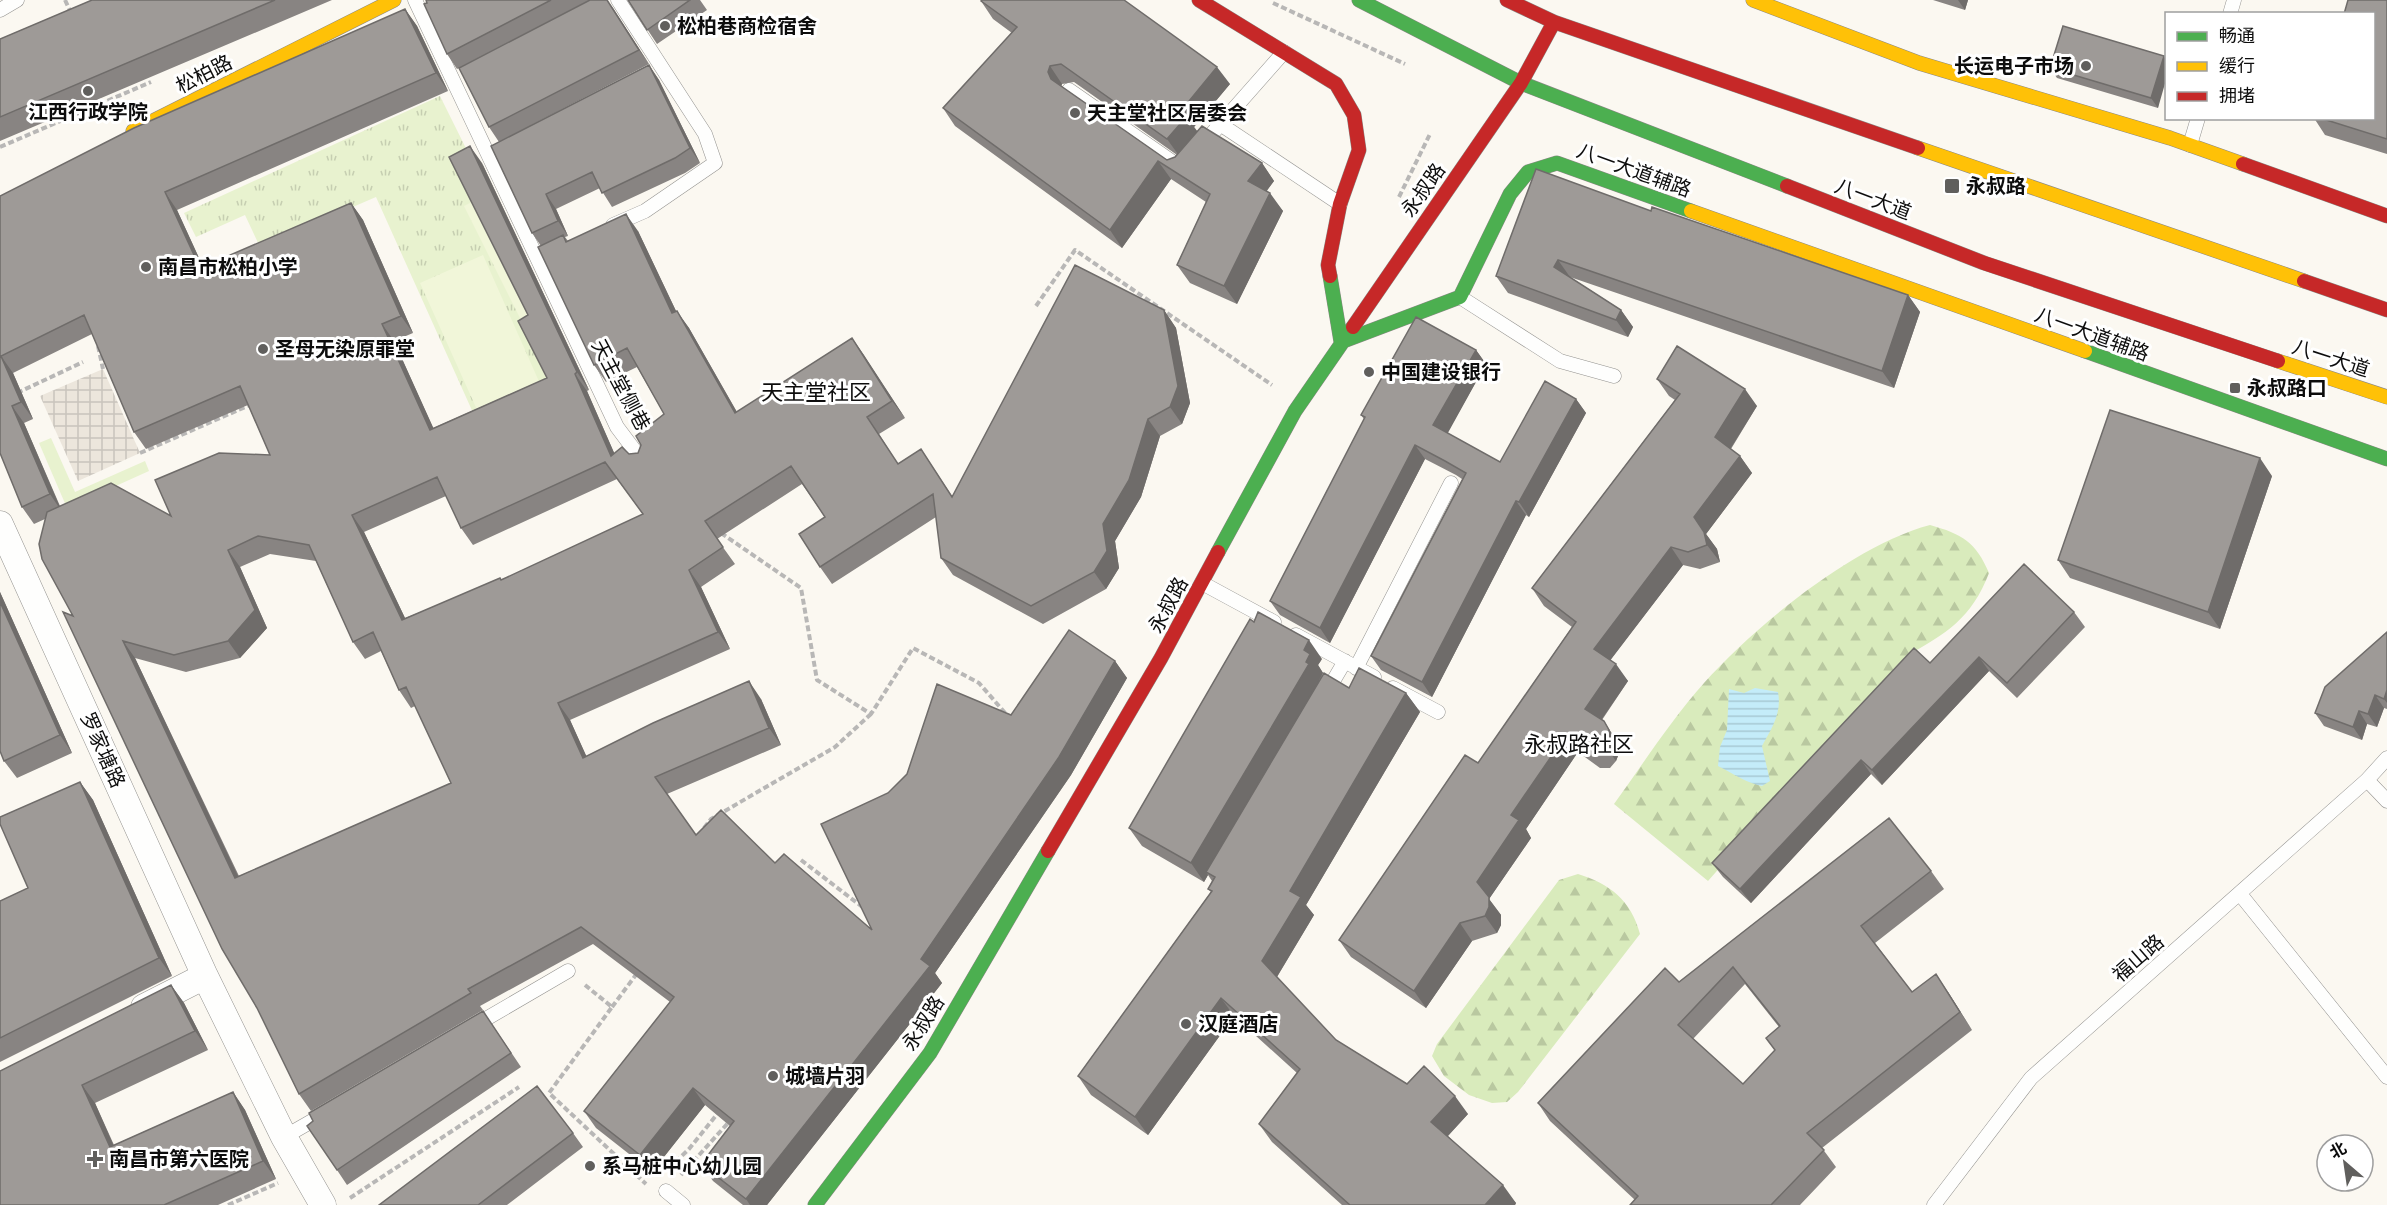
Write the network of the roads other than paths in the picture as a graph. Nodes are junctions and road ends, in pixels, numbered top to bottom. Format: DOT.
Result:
graph roads {
  1 [pos="17,0"];
  2 [pos="394,0"];
  3 [pos="415,0"];
  4 [pos="618,0"];
  5 [pos="1199,0"];
  6 [pos="1359,0"];
  7 [pos="1507,0"];
  8 [pos="1753,0"];
  9 [pos="0,10"];
  10 [pos="1554,22"];
  11 [pos="1284,52"];
  12 [pos="1521,83"];
  13 [pos="1069,90"];
  14 [pos="2197,120"];
  15 [pos="1220,124"];
  16 [pos="116,140"];
  17 [pos="2190,145"];
  18 [pos="1340,204"];
  19 [pos="2387,216"];
  20 [pos="602,230"];
  21 [pos="1460,297"];
  22 [pos="2387,310"];
  23 [pos="1341,342"];
  24 [pos="1614,376"];
  25 [pos="2387,397"];
  26 [pos="2387,459"];
  27 [pos="644,463"];
  28 [pos="1451,483"];
  29 [pos="0,525"];
  30 [pos="1202,583"];
  31 [pos="1351,665"];
  32 [pos="1315,712"];
  33 [pos="1438,712"];
  34 [pos="2387,758"];
  35 [pos="2367,780"];
  36 [pos="2387,801"];
  37 [pos="2240,894"];
  38 [pos="568,971"];
  39 [pos="205,976"];
  40 [pos="123,1017"];
  41 [pos="457,1036"];
  42 [pos="2387,1077"];
  43 [pos="335,1108"];
  44 [pos="284,1137"];
  45 [pos="666,1191"];
  46 [pos="323,1205"];
  47 [pos="684,1205"];
  48 [pos="814,1205"];
  49 [pos="1934,1205"];
  1 -- 9 [label="lane"];
  2 -- 16 [label="main road, 松柏路"];
  3 -- 27 [label="lane, 天主堂侧巷"];
  4 -- 20 [label="lane"];
  5 -- 11 [label="main road"];
  6 -- 12 [label="main road, 八一大道"];
  7 -- 10 [label="main road"];
  8 -- 17 [label="main road"];
  10 -- 12 [label="main road, 永叔路"];
  10 -- 22 [label="main road"];
  11 -- 15 [label="lane"];
  11 -- 18 [label="main road"];
  12 -- 23 [label="main road, 永叔路"];
  12 -- 25 [label="main road, 八一大道"];
  13 -- 15 [label="lane"];
  14 -- 17 [label="lane"];
  15 -- 18 [label="lane"];
  17 -- 19 [label="main road"];
  18 -- 23 [label="main road"];
  21 -- 23 [label="main road"];
  21 -- 24 [label="lane"];
  21 -- 26 [label="main road, 八一大道辅路"];
  23 -- 30 [label="main road, 永叔路"];
  28 -- 31 [label="lane"];
  29 -- 39 [label="street, 罗家塘路"];
  30 -- 31 [label="lane"];
  30 -- 48 [label="main road, 永叔路"];
  31 -- 32 [label="lane"];
  31 -- 33 [label="lane"];
  34 -- 35 [label="lane, 福山路"];
  35 -- 36 [label="lane"];
  35 -- 37 [label="lane, 福山路"];
  37 -- 42 [label="lane"];
  37 -- 49 [label="lane, 福山路"];
  38 -- 41 [label="lane"];
  39 -- 40 [label="street"];
  39 -- 44 [label="street, 罗家塘路"];
  43 -- 44 [label="lane"];
  44 -- 46 [label="street, 罗家塘路"];
  45 -- 47 [label="lane"];
}
